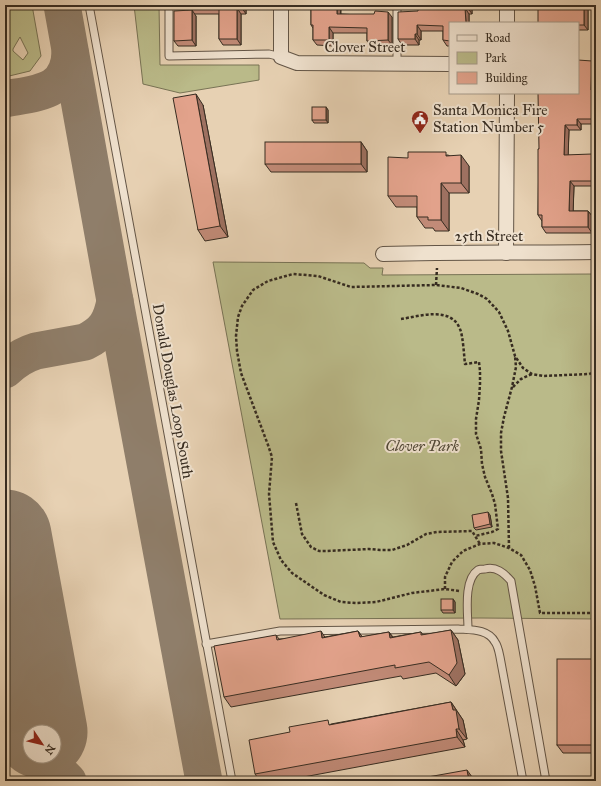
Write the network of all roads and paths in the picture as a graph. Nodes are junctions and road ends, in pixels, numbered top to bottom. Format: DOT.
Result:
graph roads {
  1 [pos="89,5"];
  2 [pos="169,5"];
  3 [pos="281,5"];
  4 [pos="397,5"];
  5 [pos="507,5"];
  6 [pos="507,22"];
  7 [pos="281,57"];
  8 [pos="397,64"];
  9 [pos="449,64"];
  10 [pos="507,94"];
  11 [pos="506,252"];
  12 [pos="596,252"];
  13 [pos="383,254"];
  14 [pos="437,268"];
  15 [pos="436,285"];
  16 [pos="401,319"];
  17 [pos="516,356"];
  18 [pos="596,372"];
  19 [pos="532,374"];
  20 [pos="512,387"];
  21 [pos="296,503"];
  22 [pos="475,536"];
  23 [pos="480,544"];
  24 [pos="509,548"];
  25 [pos="467,592"];
  26 [pos="468,630"];
  27 [pos="206,644"];
  28 [pos="232,781"];
  29 [pos="523,781"];
  30 [pos="546,781"];
  1 -- 27 [label="lane, Donald Douglas Loop South"];
  2 -- 7 [label="lane"];
  3 -- 7 [label="street"];
  4 -- 8 [label="lane"];
  5 -- 6 [label="street"];
  7 -- 8 [label="street, Clover Street"];
  8 -- 9 [label="street, Clover Street"];
  10 -- 11 [label="street"];
  11 -- 12 [label="street, 25th Street"];
  11 -- 13 [label="street, 25th Street"];
  14 -- 15 [label="path"];
  15 -- 17 [label="path"];
  15 -- 25 [label="path"];
  16 -- 22 [label="path"];
  17 -- 19 [label="path"];
  17 -- 20 [label="path"];
  18 -- 19 [label="path"];
  19 -- 20 [label="path"];
  20 -- 24 [label="path"];
  21 -- 22 [label="path"];
  22 -- 23 [label="path"];
  25 -- 26 [label="lane"];
  25 -- 30 [label="lane"];
  26 -- 27 [label="lane"];
  26 -- 29 [label="lane"];
  27 -- 28 [label="lane, Donald Douglas Loop South"];
}
